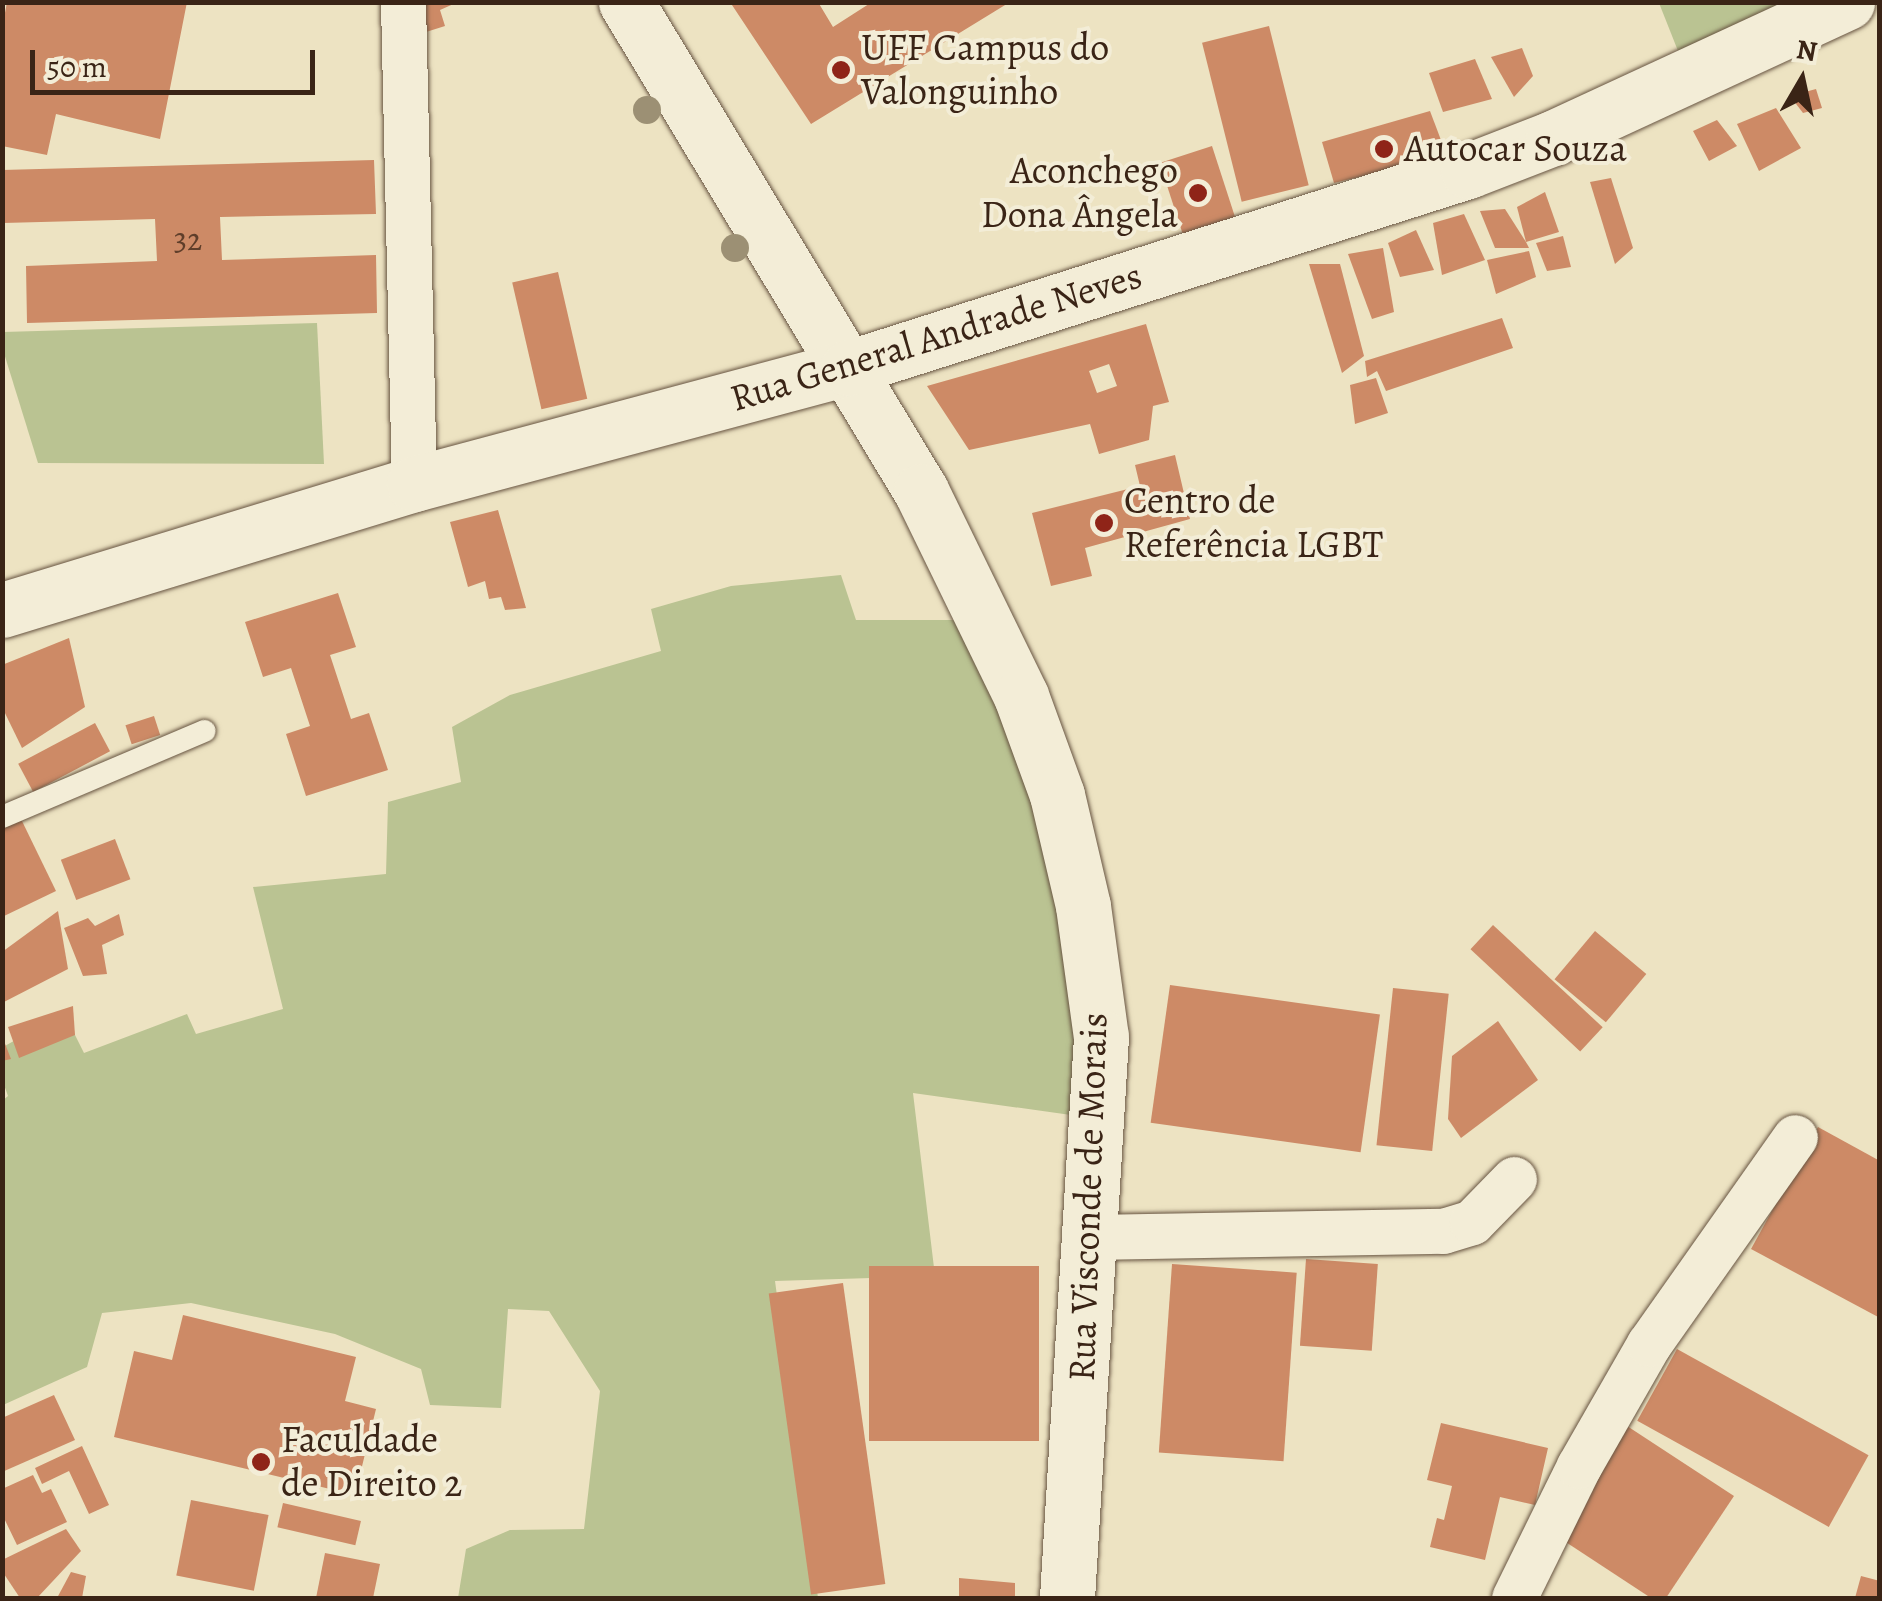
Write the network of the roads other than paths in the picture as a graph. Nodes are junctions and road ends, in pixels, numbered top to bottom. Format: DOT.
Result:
graph roads {
  1 [pos="403,2"];
  2 [pos="626,2"];
  3 [pos="1847,2"];
  4 [pos="848,368"];
  5 [pos="414,484"];
  6 [pos="2,610"];
  7 [pos="205,731"];
  8 [pos="2,817"];
  9 [pos="1795,1137"];
  10 [pos="1514,1179"];
  11 [pos="1092,1236"];
  12 [pos="1067,1598"];
  13 [pos="1514,1598"];
  1 -- 5 [label="street"];
  2 -- 4 [label="street, Rua Visconde de Morais"];
  3 -- 4 [label="street, Rua General Andrade Neves"];
  4 -- 5 [label="street, Rua General Andrade Neves"];
  4 -- 11 [label="street, Rua Visconde de Morais"];
  5 -- 6 [label="street, Rua General Andrade Neves"];
  7 -- 8 [label="lane"];
  9 -- 13 [label="street"];
  10 -- 11 [label="street"];
  11 -- 12 [label="street, Rua Visconde de Morais"];
}
